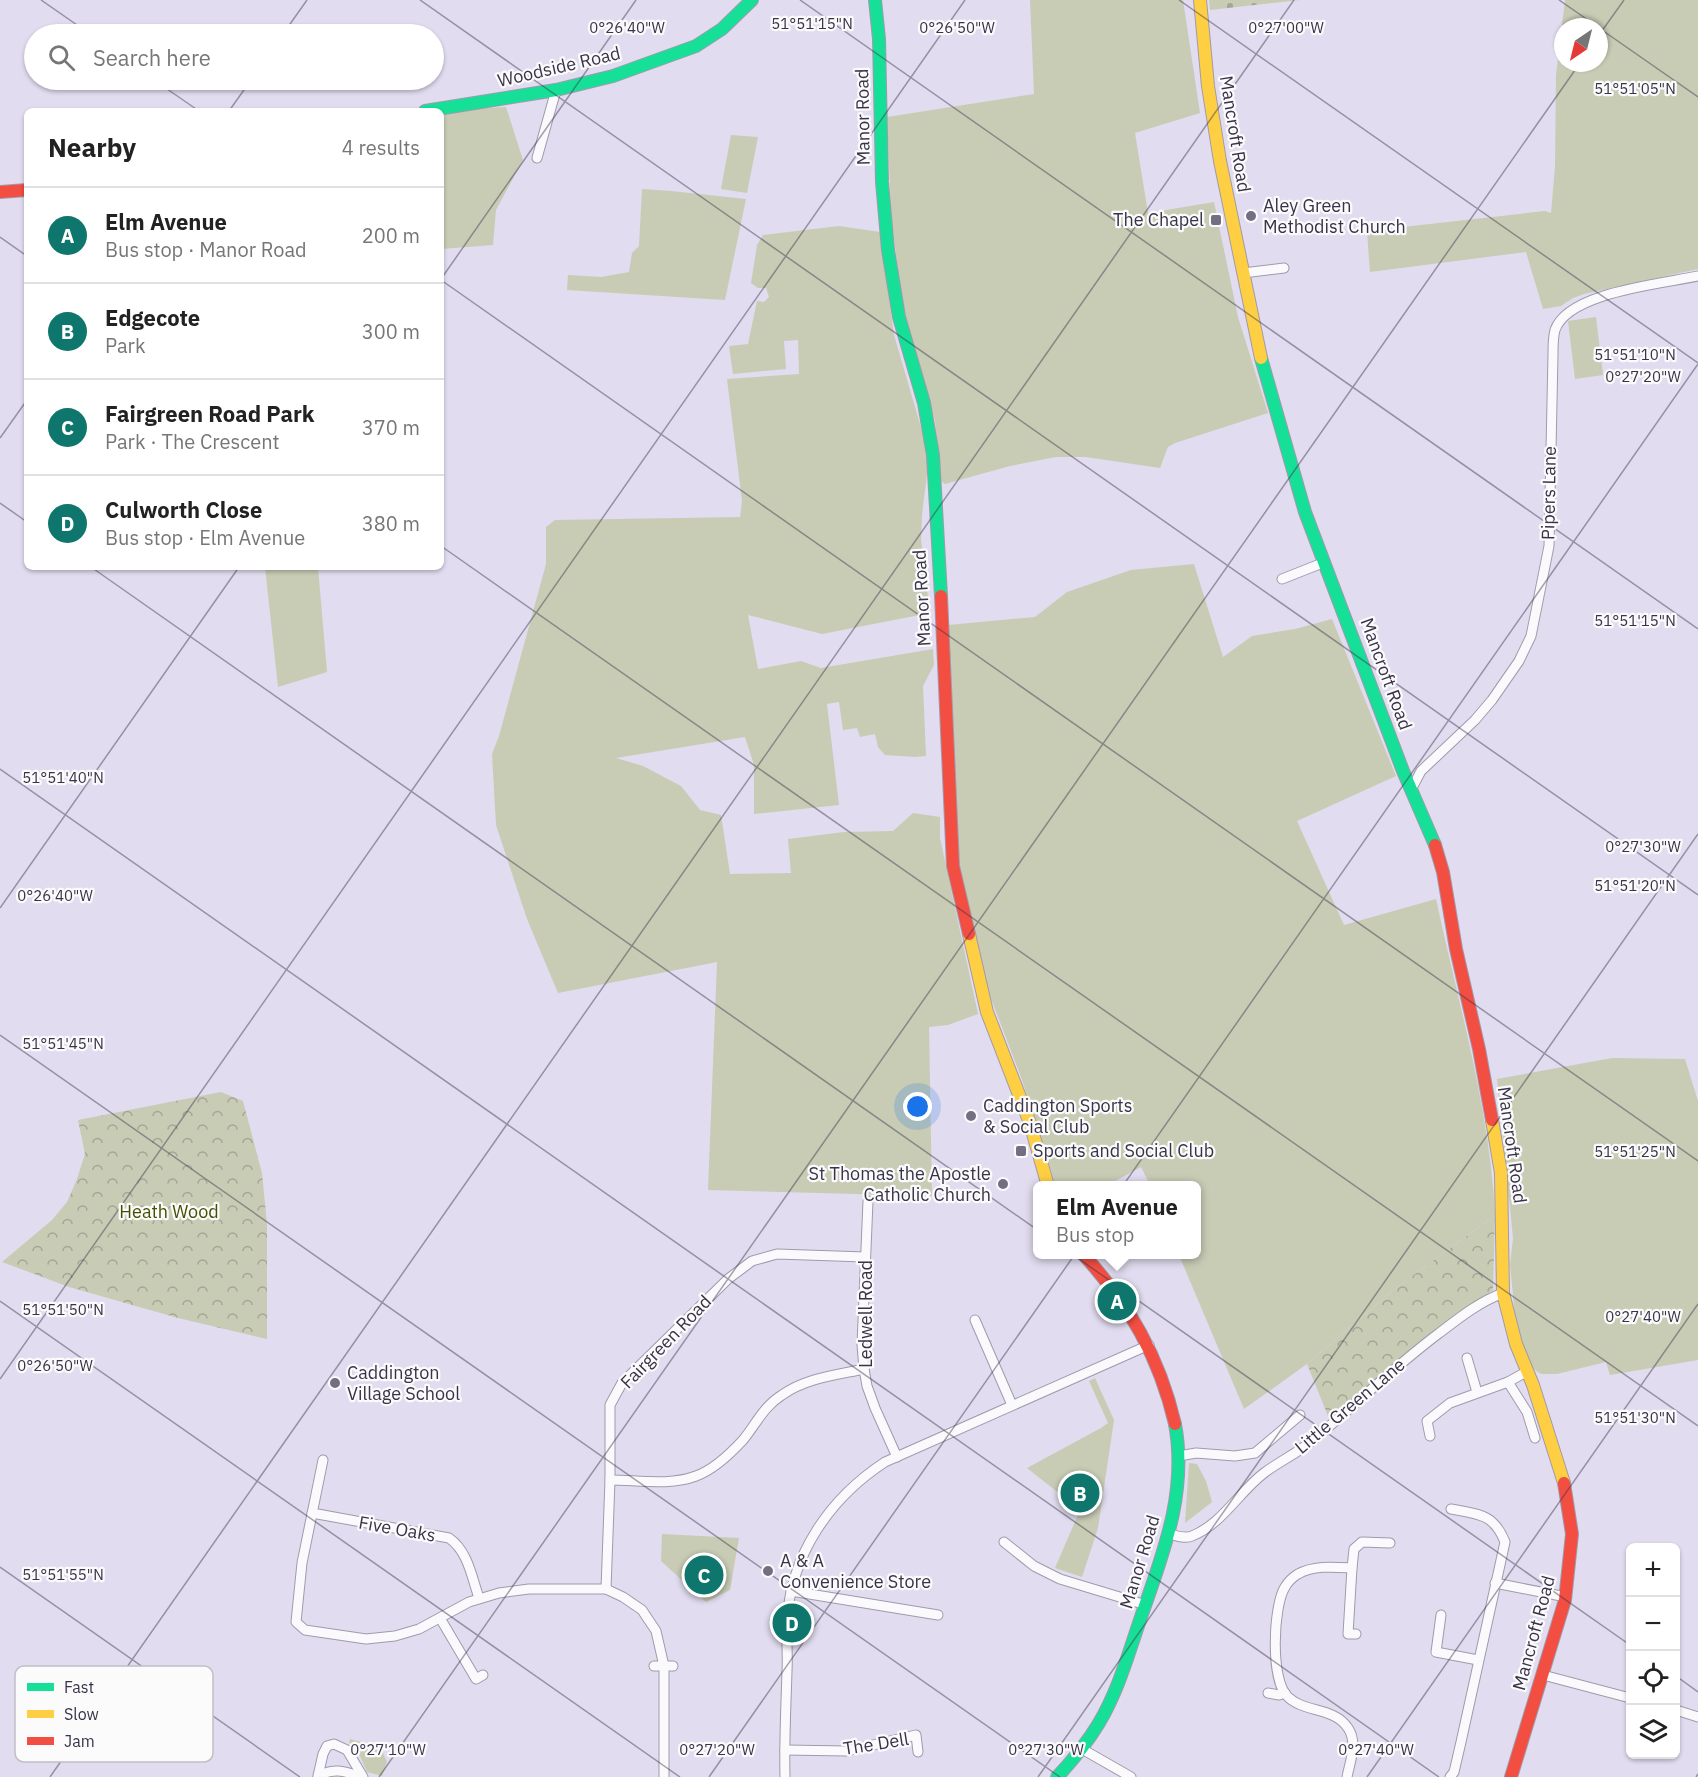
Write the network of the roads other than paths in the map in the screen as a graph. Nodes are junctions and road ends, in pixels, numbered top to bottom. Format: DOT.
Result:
graph roads {
  1 [pos="752,0"];
  2 [pos="876,0"];
  3 [pos="1200,0"];
  4 [pos="556,90"];
  5 [pos="444,108"];
  6 [pos="537,158"];
  7 [pos="24,190"];
  8 [pos="0,192"];
  9 [pos="1284,268"];
  10 [pos="1243,273"];
  11 [pos="1698,276"];
  12 [pos="1324,562"];
  13 [pos="1282,579"];
  14 [pos="1403,771"];
  15 [pos="1421,771"];
  16 [pos="1411,790"];
  17 [pos="1047,1181"];
  18 [pos="868,1202"];
  19 [pos="865,1257"];
  20 [pos="1087,1259"];
  21 [pos="1503,1293"];
  22 [pos="975,1320"];
  23 [pos="1149,1345"];
  24 [pos="1467,1358"];
  25 [pos="864,1369"];
  26 [pos="1526,1372"];
  27 [pos="1508,1382"];
  28 [pos="1477,1392"];
  29 [pos="1012,1405"];
  30 [pos="1417,1414"];
  31 [pos="1300,1415"];
  32 [pos="1427,1421"];
  33 [pos="1430,1436"];
  34 [pos="1535,1438"];
  35 [pos="897,1456"];
  36 [pos="1179,1456"];
  37 [pos="322,1460"];
  38 [pos="610,1479"];
  39 [pos="1451,1509"];
  40 [pos="312,1513"];
  41 [pos="1170,1534"];
  42 [pos="1004,1542"];
  43 [pos="1390,1543"];
  44 [pos="1352,1568"];
  45 [pos="1495,1583"];
  46 [pos="606,1589"];
  47 [pos="791,1591"];
  48 [pos="1566,1597"];
  49 [pos="479,1598"];
  50 [pos="1146,1605"];
  51 [pos="1441,1615"];
  52 [pos="938,1616"];
  53 [pos="440,1618"];
  54 [pos="296,1622"];
  55 [pos="287,1628"];
  56 [pos="1347,1634"];
  57 [pos="1478,1660"];
  58 [pos="654,1666"];
  59 [pos="669,1666"];
  60 [pos="1543,1675"];
  61 [pos="476,1679"];
  62 [pos="1285,1693"];
  63 [pos="1268,1694"];
  64 [pos="1626,1697"];
  65 [pos="1680,1711"];
  66 [pos="1698,1717"];
  67 [pos="1082,1749"];
  68 [pos="785,1750"];
  69 [pos="918,1752"];
  70 [pos="318,1776"];
  71 [pos="362,1777"];
  72 [pos="664,1777"];
  73 [pos="785,1777"];
  74 [pos="1057,1777"];
  75 [pos="1131,1777"];
  76 [pos="1347,1777"];
  77 [pos="1450,1777"];
  78 [pos="1511,1777"];
  1 -- 4 [label="street, Woodside Road"];
  2 -- 17 [label="street, Manor Road"];
  3 -- 10 [label="street, Mancroft Road"];
  4 -- 5 [label="street, Woodside Road"];
  4 -- 6 [label="street"];
  7 -- 8 [label="street"];
  9 -- 10 [label="street"];
  10 -- 12 [label="street, Mancroft Road"];
  11 -- 15 [label="street, Pipers Lane"];
  12 -- 13 [label="street"];
  12 -- 14 [label="street, Mancroft Road"];
  14 -- 15 [label="street"];
  14 -- 16 [label="street, Mancroft Road"];
  15 -- 16 [label="street, Pipers Lane"];
  16 -- 21 [label="street, Mancroft Road"];
  18 -- 19 [label="street, Ledwell Road"];
  19 -- 25 [label="street, Ledwell Road"];
  19 -- 38 [label="street, Fairgreen Road"];
  20 -- 23 [label="street, Manor Road"];
  21 -- 26 [label="street, Mancroft Road"];
  21 -- 41 [label="street, Little Green Lane"];
  22 -- 29 [label="street"];
  23 -- 29 [label="street"];
  23 -- 36 [label="street, Manor Road"];
  24 -- 28 [label="street"];
  25 -- 35 [label="street, Ledwell Road"];
  25 -- 38 [label="street"];
  26 -- 27 [label="street"];
  26 -- 48 [label="street, Mancroft Road"];
  27 -- 28 [label="street"];
  27 -- 34 [label="street"];
  28 -- 32 [label="street"];
  29 -- 35 [label="street"];
  30 -- 32 [label="street"];
  31 -- 36 [label="street"];
  32 -- 33 [label="street"];
  35 -- 47 [label="street"];
  36 -- 41 [label="street, Manor Road"];
  37 -- 40 [label="street"];
  38 -- 46 [label="street, Fairgreen Road"];
  39 -- 45 [label="street"];
  40 -- 49 [label="street, Five Oaks"];
  40 -- 54 [label="street"];
  41 -- 50 [label="street, Manor Road"];
  42 -- 50 [label="street"];
  43 -- 44 [label="street"];
  44 -- 56 [label="street"];
  44 -- 62 [label="street"];
  45 -- 48 [label="street"];
  45 -- 57 [label="street"];
  46 -- 49 [label="street"];
  46 -- 59 [label="street"];
  47 -- 52 [label="street"];
  47 -- 68 [label="street"];
  48 -- 60 [label="street, Mancroft Road"];
  49 -- 53 [label="street"];
  50 -- 67 [label="street, Manor Road"];
  51 -- 57 [label="street"];
  53 -- 54 [label="street"];
  53 -- 61 [label="street"];
  54 -- 55 [label="street"];
  57 -- 77 [label="street"];
  58 -- 59 [label="street"];
  59 -- 72 [label="street"];
  60 -- 64 [label="street"];
  60 -- 78 [label="street, Mancroft Road"];
  62 -- 63 [label="street"];
  62 -- 76 [label="street"];
  65 -- 66 [label="street"];
  67 -- 74 [label="street, Manor Road"];
  67 -- 75 [label="street"];
  68 -- 69 [label="street, The Dell"];
  68 -- 73 [label="street"];
  70 -- 71 [label="street"];
  70 -- 71 [label="street"];
}
